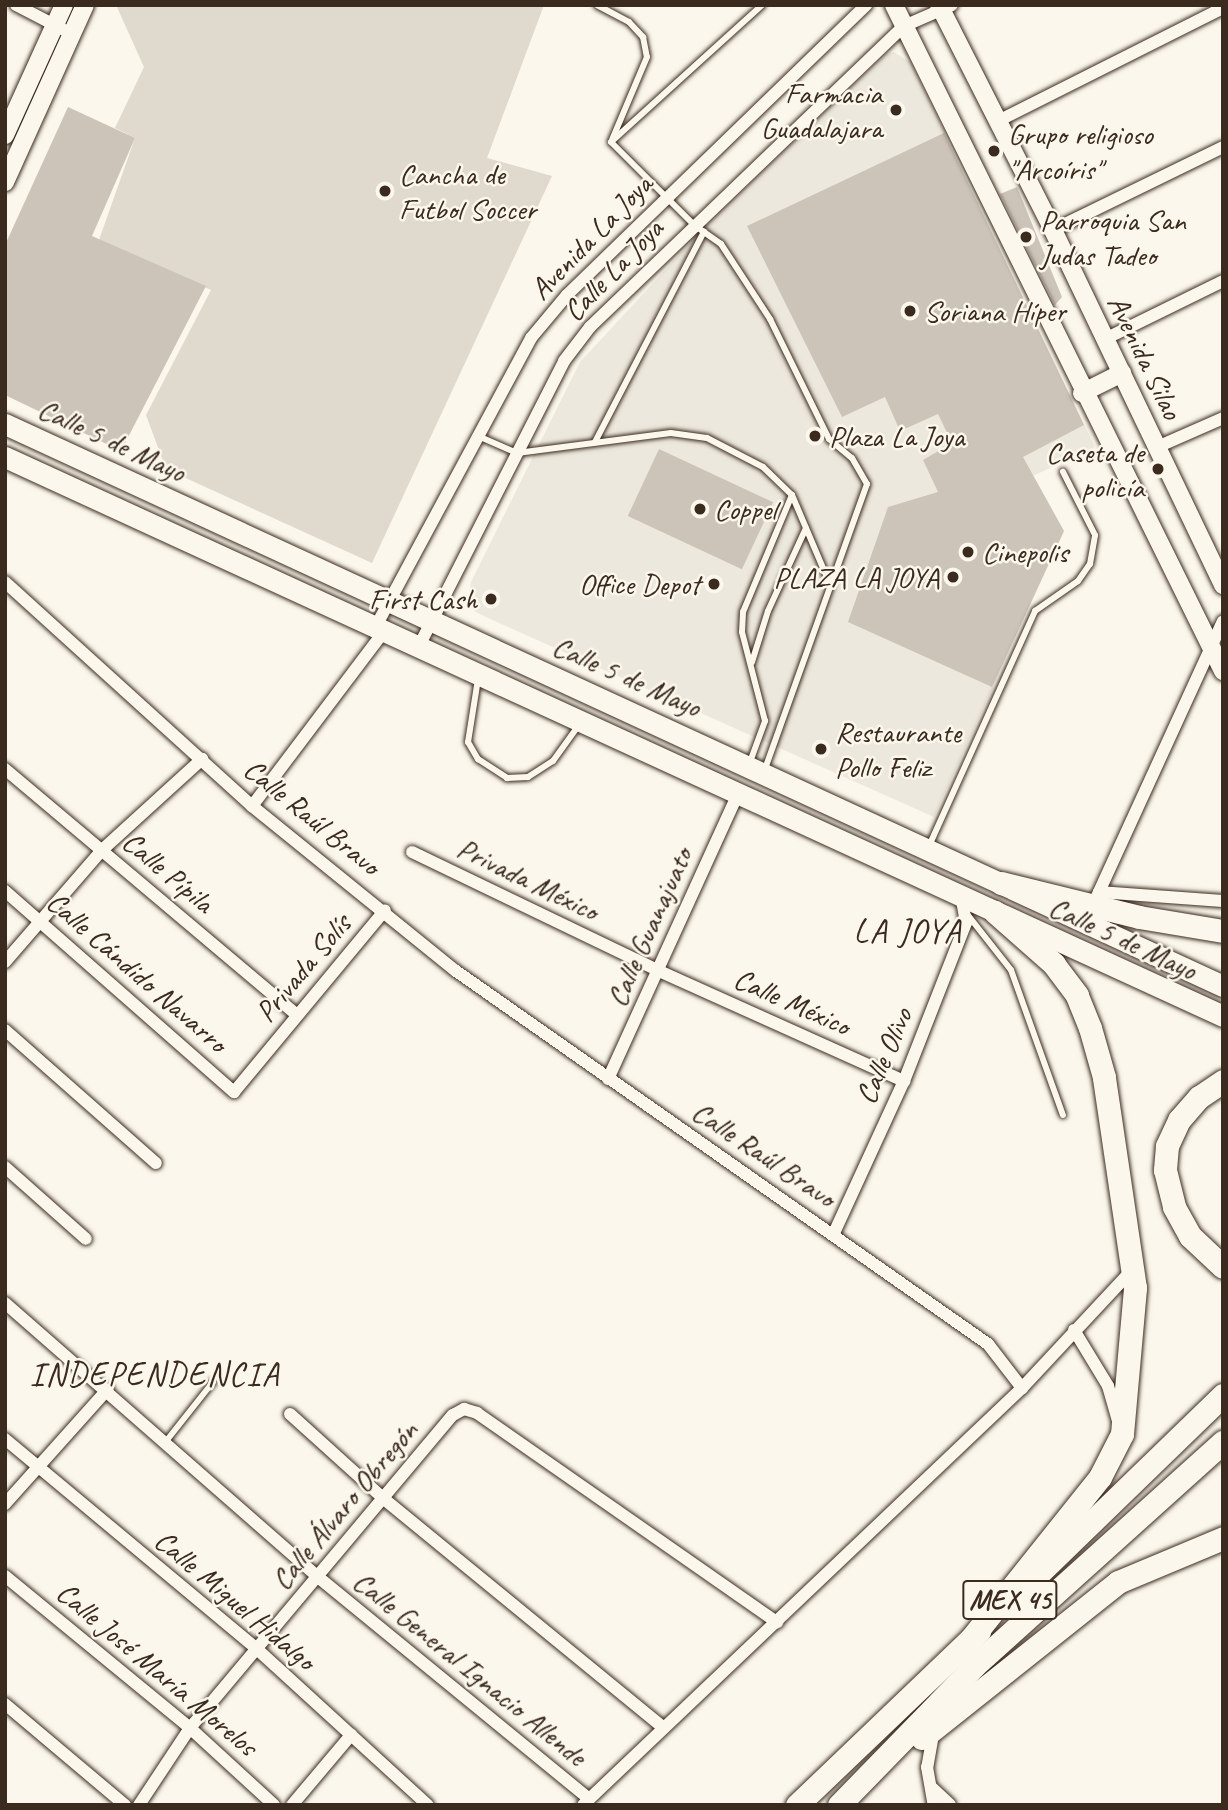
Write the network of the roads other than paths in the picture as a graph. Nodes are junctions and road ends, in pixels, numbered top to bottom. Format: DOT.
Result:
graph roads {
  1 [pos="16,5"];
  2 [pos="64,5"];
  3 [pos="85,5"];
  4 [pos="597,5"];
  5 [pos="762,5"];
  6 [pos="866,5"];
  7 [pos="894,5"];
  8 [pos="944,7"];
  9 [pos="1223,8"];
  10 [pos="55,26"];
  11 [pos="904,26"];
  12 [pos="72,33"];
  13 [pos="998,121"];
  14 [pos="5,135"];
  15 [pos="611,142"];
  16 [pos="1223,147"];
  17 [pos="5,182"];
  18 [pos="666,197"];
  19 [pos="699,228"];
  20 [pos="1053,230"];
  21 [pos="1223,281"];
  22 [pos="1105,339"];
  23 [pos="1122,373"];
  24 [pos="1082,393"];
  25 [pos="1223,418"];
  26 [pos="5,424"];
  27 [pos="478,436"];
  28 [pos="595,442"];
  29 [pos="1157,447"];
  30 [pos="517,453"];
  31 [pos="5,457"];
  32 [pos="1063,472"];
  33 [pos="792,495"];
  34 [pos="806,528"];
  35 [pos="1218,562"];
  36 [pos="5,582"];
  37 [pos="829,582"];
  38 [pos="1223,585"];
  39 [pos="389,601"];
  40 [pos="432,620"];
  41 [pos="1223,621"];
  42 [pos="381,628"];
  43 [pos="419,646"];
  44 [pos="1210,646"];
  45 [pos="751,665"];
  46 [pos="1223,671"];
  47 [pos="479,674"];
  48 [pos="581,722"];
  49 [pos="202,759"];
  50 [pos="757,767"];
  51 [pos="5,769"];
  52 [pos="737,796"];
  53 [pos="252,806"];
  54 [pos="101,851"];
  55 [pos="927,851"];
  56 [pos="412,852"];
  57 [pos="1001,883"];
  58 [pos="5,891"];
  59 [pos="1096,899"];
  60 [pos="1223,901"];
  61 [pos="962,902"];
  62 [pos="385,910"];
  63 [pos="995,912"];
  64 [pos="39,922"];
  65 [pos="1223,931"];
  66 [pos="5,962"];
  67 [pos="659,971"];
  68 [pos="1223,986"];
  69 [pos="298,1015"];
  70 [pos="1223,1016"];
  71 [pos="5,1030"];
  72 [pos="608,1079"];
  73 [pos="904,1081"];
  74 [pos="1223,1081"];
  75 [pos="234,1092"];
  76 [pos="1063,1115"];
  77 [pos="156,1163"];
  78 [pos="5,1167"];
  79 [pos="834,1233"];
  80 [pos="86,1239"];
  81 [pos="1223,1267"];
  82 [pos="1131,1271"];
  83 [pos="5,1303"];
  84 [pos="1074,1330"];
  85 [pos="213,1382"];
  86 [pos="1022,1388"];
  87 [pos="108,1389"];
  88 [pos="1223,1395"];
  89 [pos="289,1415"];
  90 [pos="1122,1434"];
  91 [pos="5,1439"];
  92 [pos="167,1440"];
  93 [pos="1223,1443"];
  94 [pos="36,1466"];
  95 [pos="384,1499"];
  96 [pos="5,1504"];
  97 [pos="1223,1538"];
  98 [pos="5,1576"];
  99 [pos="318,1577"];
  100 [pos="777,1622"];
  101 [pos="970,1640"];
  102 [pos="258,1650"];
  103 [pos="5,1704"];
  104 [pos="663,1727"];
  105 [pos="934,1727"];
  106 [pos="190,1728"];
  107 [pos="351,1735"];
  108 [pos="931,1787"];
  109 [pos="586,1802"];
  110 [pos="125,1805"];
  111 [pos="139,1805"];
  112 [pos="274,1805"];
  113 [pos="292,1805"];
  114 [pos="428,1805"];
  115 [pos="797,1805"];
  116 [pos="839,1805"];
  117 [pos="850,1805"];
  118 [pos="934,1805"];
  119 [pos="950,1805"];
  1 -- 10 [label="street"];
  2 -- 10 [label="street"];
  3 -- 12 [label="street"];
  4 -- 15 [label="lane"];
  5 -- 15 [label="lane"];
  6 -- 18 [label="street, Avenida La Joya"];
  7 -- 11 [label="street"];
  8 -- 11 [label="street, Calle La Joya"];
  8 -- 13 [label="street, Avenida Silao"];
  9 -- 13 [label="street"];
  10 -- 12 [label="street"];
  10 -- 14 [label="street"];
  11 -- 19 [label="street, Calle La Joya"];
  11 -- 24 [label="street"];
  12 -- 17 [label="street"];
  13 -- 20 [label="street, Avenida Silao"];
  15 -- 18 [label="lane"];
  16 -- 20 [label="street"];
  18 -- 19 [label="lane"];
  18 -- 27 [label="street, Avenida La Joya"];
  19 -- 28 [label="lane"];
  19 -- 30 [label="street, Calle La Joya"];
  19 -- 37 [label="lane"];
  20 -- 22 [label="street, Avenida Silao"];
  21 -- 22 [label="street"];
  22 -- 23 [label="street, Avenida Silao"];
  23 -- 24 [label="street"];
  23 -- 29 [label="street, Avenida Silao"];
  24 -- 44 [label="street"];
  25 -- 29 [label="street"];
  26 -- 39 [label="main road, Calle 5 de Mayo"];
  27 -- 30 [label="lane"];
  27 -- 39 [label="street, Avenida La Joya"];
  28 -- 30 [label="lane"];
  28 -- 33 [label="lane"];
  29 -- 35 [label="street, Avenida Silao"];
  30 -- 40 [label="street, Calle La Joya"];
  31 -- 42 [label="main road, Calle 5 de Mayo"];
  32 -- 55 [label="lane"];
  33 -- 34 [label="lane"];
  33 -- 45 [label="lane"];
  34 -- 37 [label="lane"];
  34 -- 45 [label="lane"];
  35 -- 38 [label="street, Avenida Silao"];
  36 -- 49 [label="street, Calle Raúl Bravo"];
  37 -- 50 [label="lane"];
  39 -- 40 [label="main road, Calle 5 de Mayo"];
  39 -- 42 [label="street, Avenida La Joya"];
  40 -- 43 [label="street, Calle La Joya"];
  40 -- 50 [label="main road, Calle 5 de Mayo"];
  41 -- 44 [label="street"];
  42 -- 43 [label="main road, Calle 5 de Mayo"];
  42 -- 53 [label="street"];
  43 -- 47 [label="main road, Calle 5 de Mayo"];
  44 -- 46 [label="street"];
  44 -- 59 [label="street"];
  45 -- 50 [label="lane"];
  47 -- 48 [label="main road, Calle 5 de Mayo"];
  47 -- 48 [label="lane"];
  48 -- 52 [label="main road, Calle 5 de Mayo"];
  49 -- 53 [label="street, Calle Raúl Bravo"];
  49 -- 54 [label="street"];
  50 -- 55 [label="main road, Calle 5 de Mayo"];
  51 -- 54 [label="street, Calle Pípila"];
  52 -- 61 [label="main road, Calle 5 de Mayo"];
  52 -- 67 [label="street, Calle Guanajuato"];
  53 -- 62 [label="street, Calle Raúl Bravo"];
  54 -- 64 [label="street"];
  54 -- 69 [label="street, Calle Pípila"];
  55 -- 57 [label="main road, Calle 5 de Mayo"];
  56 -- 67 [label="street, Privada México"];
  57 -- 59 [label="highway"];
  57 -- 68 [label="main road, Calle 5 de Mayo"];
  58 -- 64 [label="street, Calle Cándido Navarro"];
  59 -- 60 [label="street"];
  59 -- 65 [label="highway"];
  61 -- 63 [label="main road, Calle 5 de Mayo"];
  61 -- 73 [label="street, Calle Olivo"];
  61 -- 76 [label="lane"];
  62 -- 69 [label="street, Privada Solís"];
  62 -- 72 [label="street, Calle Raúl Bravo"];
  63 -- 70 [label="main road, Calle 5 de Mayo"];
  63 -- 82 [label="highway"];
  64 -- 66 [label="street"];
  64 -- 75 [label="street, Calle Cándido Navarro"];
  67 -- 72 [label="street, Calle Guanajuato"];
  67 -- 73 [label="street, Calle México"];
  69 -- 75 [label="street, Privada Solís"];
  71 -- 77 [label="street"];
  72 -- 79 [label="street, Calle Raúl Bravo"];
  73 -- 79 [label="street, Calle Olivo"];
  74 -- 81 [label="highway"];
  78 -- 80 [label="street"];
  79 -- 86 [label="street, Calle Raúl Bravo"];
  82 -- 84 [label="street"];
  82 -- 90 [label="highway"];
  83 -- 87 [label="street, Calle General Ignacio Allende"];
  84 -- 86 [label="street"];
  84 -- 90 [label="street"];
  85 -- 92 [label="lane"];
  86 -- 100 [label="street"];
  87 -- 92 [label="street, Calle General Ignacio Allende"];
  87 -- 94 [label="street"];
  88 -- 101 [label="highway, MEX 45"];
  89 -- 95 [label="street"];
  90 -- 101 [label="highway"];
  91 -- 94 [label="street, Calle Miguel Hidalgo"];
  92 -- 99 [label="street, Calle General Ignacio Allende"];
  93 -- 116 [label="highway, MEX 45"];
  94 -- 96 [label="street"];
  94 -- 102 [label="street, Calle Miguel Hidalgo"];
  95 -- 99 [label="street, Calle Álvaro Obregón"];
  95 -- 100 [label="street, Calle Álvaro Obregón"];
  95 -- 104 [label="street"];
  97 -- 105 [label="highway"];
  98 -- 106 [label="street, Calle José María Morelos"];
  99 -- 102 [label="street, Calle Álvaro Obregón"];
  99 -- 109 [label="street, Calle General Ignacio Allende"];
  100 -- 104 [label="street"];
  101 -- 115 [label="highway, MEX 45"];
  102 -- 106 [label="street, Calle Álvaro Obregón"];
  102 -- 107 [label="street, Calle Miguel Hidalgo"];
  103 -- 110 [label="street"];
  104 -- 109 [label="street"];
  105 -- 108 [label="street"];
  105 -- 117 [label="highway"];
  106 -- 111 [label="street, Calle Álvaro Obregón"];
  106 -- 112 [label="street, Calle José María Morelos"];
  107 -- 113 [label="street"];
  107 -- 114 [label="street, Calle Miguel Hidalgo"];
  108 -- 118 [label="street"];
  108 -- 119 [label="street"];
}
